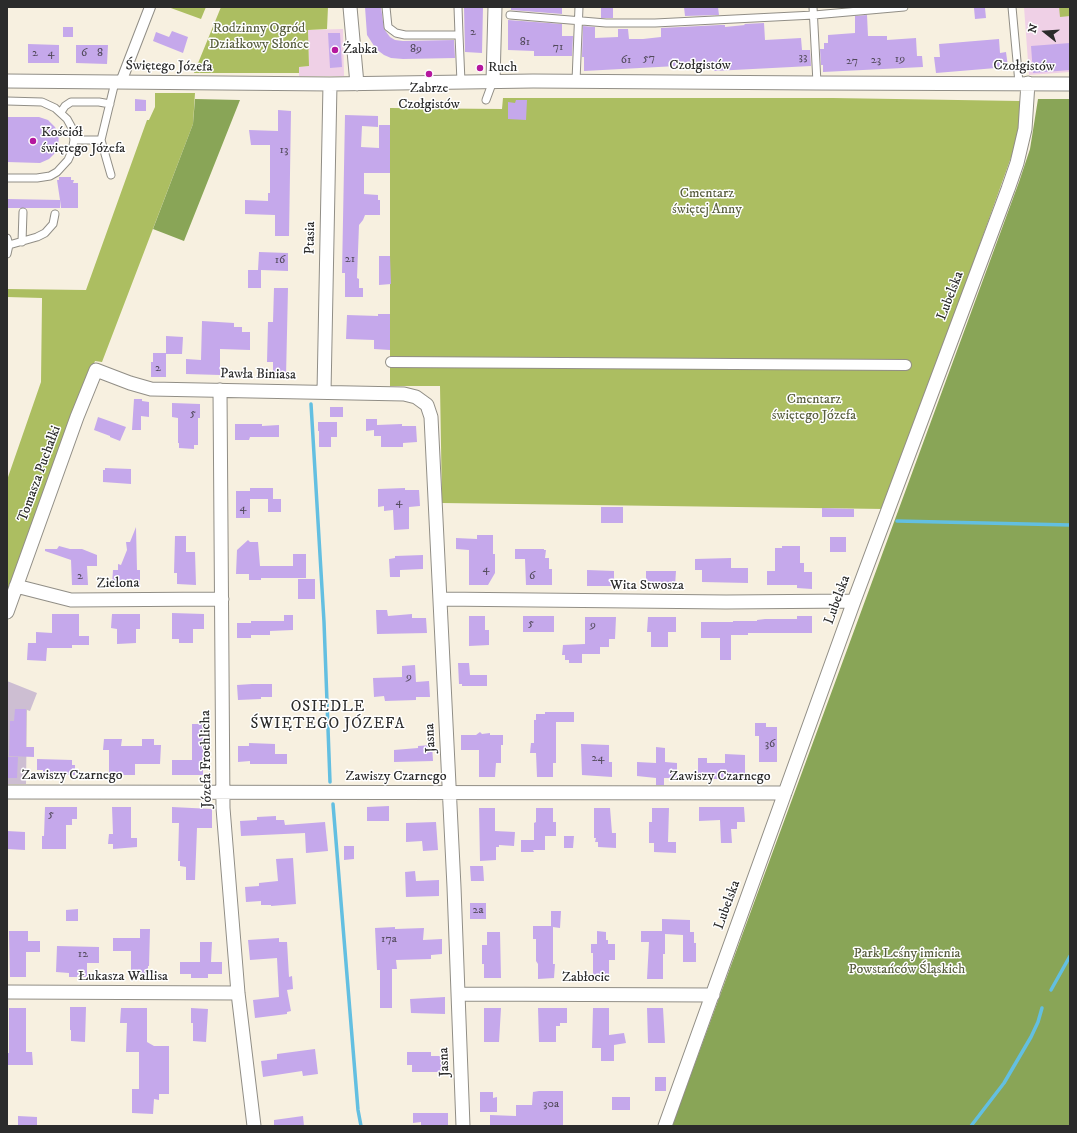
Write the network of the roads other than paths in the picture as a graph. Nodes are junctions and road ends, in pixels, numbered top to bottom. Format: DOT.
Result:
graph roads {
  1 [pos="150,7"];
  2 [pos="350,7"];
  3 [pos="386,7"];
  4 [pos="458,7"];
  5 [pos="495,7"];
  6 [pos="579,7"];
  7 [pos="904,7"];
  8 [pos="1012,7"];
  9 [pos="813,11"];
  10 [pos="510,15"];
  11 [pos="578,20"];
  12 [pos="459,35"];
  13 [pos="7,81"];
  14 [pos="493,81"];
  15 [pos="576,81"];
  16 [pos="118,82"];
  17 [pos="461,82"];
  18 [pos="817,83"];
  19 [pos="1024,83"];
  20 [pos="330,84"];
  21 [pos="357,84"];
  22 [pos="1070,84"];
  23 [pos="486,100"];
  24 [pos="7,101"];
  25 [pos="110,104"];
  26 [pos="61,112"];
  27 [pos="74,140"];
  28 [pos="101,140"];
  29 [pos="111,175"];
  30 [pos="7,178"];
  31 [pos="23,212"];
  32 [pos="55,214"];
  33 [pos="8,242"];
  34 [pos="22,242"];
  35 [pos="7,254"];
  36 [pos="390,362"];
  37 [pos="906,364"];
  38 [pos="96,370"];
  39 [pos="220,390"];
  40 [pos="324,392"];
  41 [pos="422,400"];
  42 [pos="16,586"];
  43 [pos="222,599"];
  44 [pos="440,599"];
  45 [pos="854,601"];
  46 [pos="7,612"];
  47 [pos="7,792"];
  48 [pos="223,792"];
  49 [pos="450,793"];
  50 [pos="785,793"];
  51 [pos="7,992"];
  52 [pos="238,993"];
  53 [pos="459,994"];
  54 [pos="713,995"];
  55 [pos="254,1126"];
  56 [pos="463,1126"];
  57 [pos="665,1126"];
  1 -- 16 [label="street"];
  2 -- 21 [label="street"];
  3 -- 12 [label="lane"];
  4 -- 12 [label="lane"];
  5 -- 14 [label="street"];
  6 -- 11 [label="lane"];
  7 -- 9 [label="lane"];
  8 -- 19 [label="lane"];
  9 -- 11 [label="lane"];
  9 -- 18 [label="lane"];
  10 -- 11 [label="lane"];
  11 -- 15 [label="lane"];
  12 -- 17 [label="lane"];
  13 -- 16 [label="street, Świętego Józefa"];
  14 -- 15 [label="street, Czołgistów"];
  14 -- 17 [label="street, Czołgistów"];
  14 -- 23 [label="lane"];
  15 -- 18 [label="street, Czołgistów"];
  16 -- 20 [label="street, Świętego Józefa"];
  16 -- 25 [label="lane"];
  17 -- 21 [label="street, Czołgistów"];
  18 -- 19 [label="street, Czołgistów"];
  19 -- 22 [label="street, Czołgistów"];
  19 -- 45 [label="street, Lubelska"];
  20 -- 21 [label="street, Czołgistów"];
  20 -- 40 [label="street, Ptasia"];
  24 -- 26 [label="lane"];
  25 -- 26 [label="lane"];
  25 -- 28 [label="lane"];
  26 -- 27 [label="lane"];
  27 -- 28 [label="lane"];
  27 -- 30 [label="lane"];
  28 -- 29 [label="lane"];
  31 -- 34 [label="lane"];
  32 -- 34 [label="lane"];
  33 -- 34 [label="lane"];
  33 -- 35 [label="lane"];
  36 -- 37 [label="street"];
  38 -- 39 [label="street, Pawła Biniasa"];
  38 -- 42 [label="street, Tomasza Puchałki"];
  39 -- 40 [label="street, Pawła Biniasa"];
  39 -- 43 [label="street, Józefa Froehlicha"];
  40 -- 41 [label="street, Pawła Biniasa"];
  41 -- 44 [label="street, Jasna"];
  42 -- 43 [label="street, Zielona"];
  42 -- 46 [label="street, Tomasza Puchałki"];
  43 -- 48 [label="street, Józefa Froehlicha"];
  44 -- 45 [label="street, Wita Stwosza"];
  44 -- 49 [label="street, Jasna"];
  45 -- 50 [label="street, Lubelska"];
  47 -- 48 [label="street, Zawiszy Czarnego"];
  48 -- 49 [label="street, Zawiszy Czarnego"];
  48 -- 52 [label="street, Józefa Froehlicha"];
  49 -- 50 [label="street, Zawiszy Czarnego"];
  49 -- 53 [label="street, Jasna"];
  50 -- 54 [label="street, Lubelska"];
  51 -- 52 [label="street, Łukasza Wallisa"];
  52 -- 55 [label="street, Józefa Froehlicha"];
  53 -- 54 [label="street, Zabłocie"];
  53 -- 56 [label="street, Jasna"];
  54 -- 57 [label="street, Lubelska"];
}
